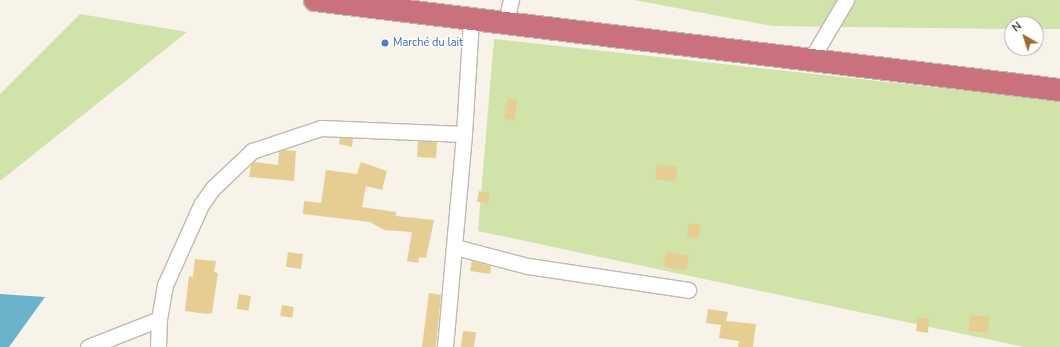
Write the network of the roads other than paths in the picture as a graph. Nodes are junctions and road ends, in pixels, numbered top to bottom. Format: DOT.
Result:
graph roads {
  1 [pos="315,0"];
  2 [pos="512,0"];
  3 [pos="846,0"];
  4 [pos="374,3"];
  5 [pos="471,20"];
  6 [pos="505,24"];
  7 [pos="810,61"];
  8 [pos="1060,90"];
  9 [pos="464,134"];
  10 [pos="455,247"];
  11 [pos="688,290"];
  12 [pos="159,320"];
  13 [pos="88,347"];
  14 [pos="158,347"];
  15 [pos="445,347"];
  1 -- 4 [label="highway"];
  2 -- 6 [label="street"];
  3 -- 7 [label="street"];
  4 -- 5 [label="highway"];
  5 -- 6 [label="highway"];
  5 -- 9 [label="street"];
  6 -- 7 [label="highway"];
  7 -- 8 [label="highway"];
  9 -- 10 [label="street"];
  9 -- 12 [label="street"];
  10 -- 11 [label="street"];
  10 -- 15 [label="street"];
  12 -- 13 [label="street"];
  12 -- 14 [label="street"];
}
